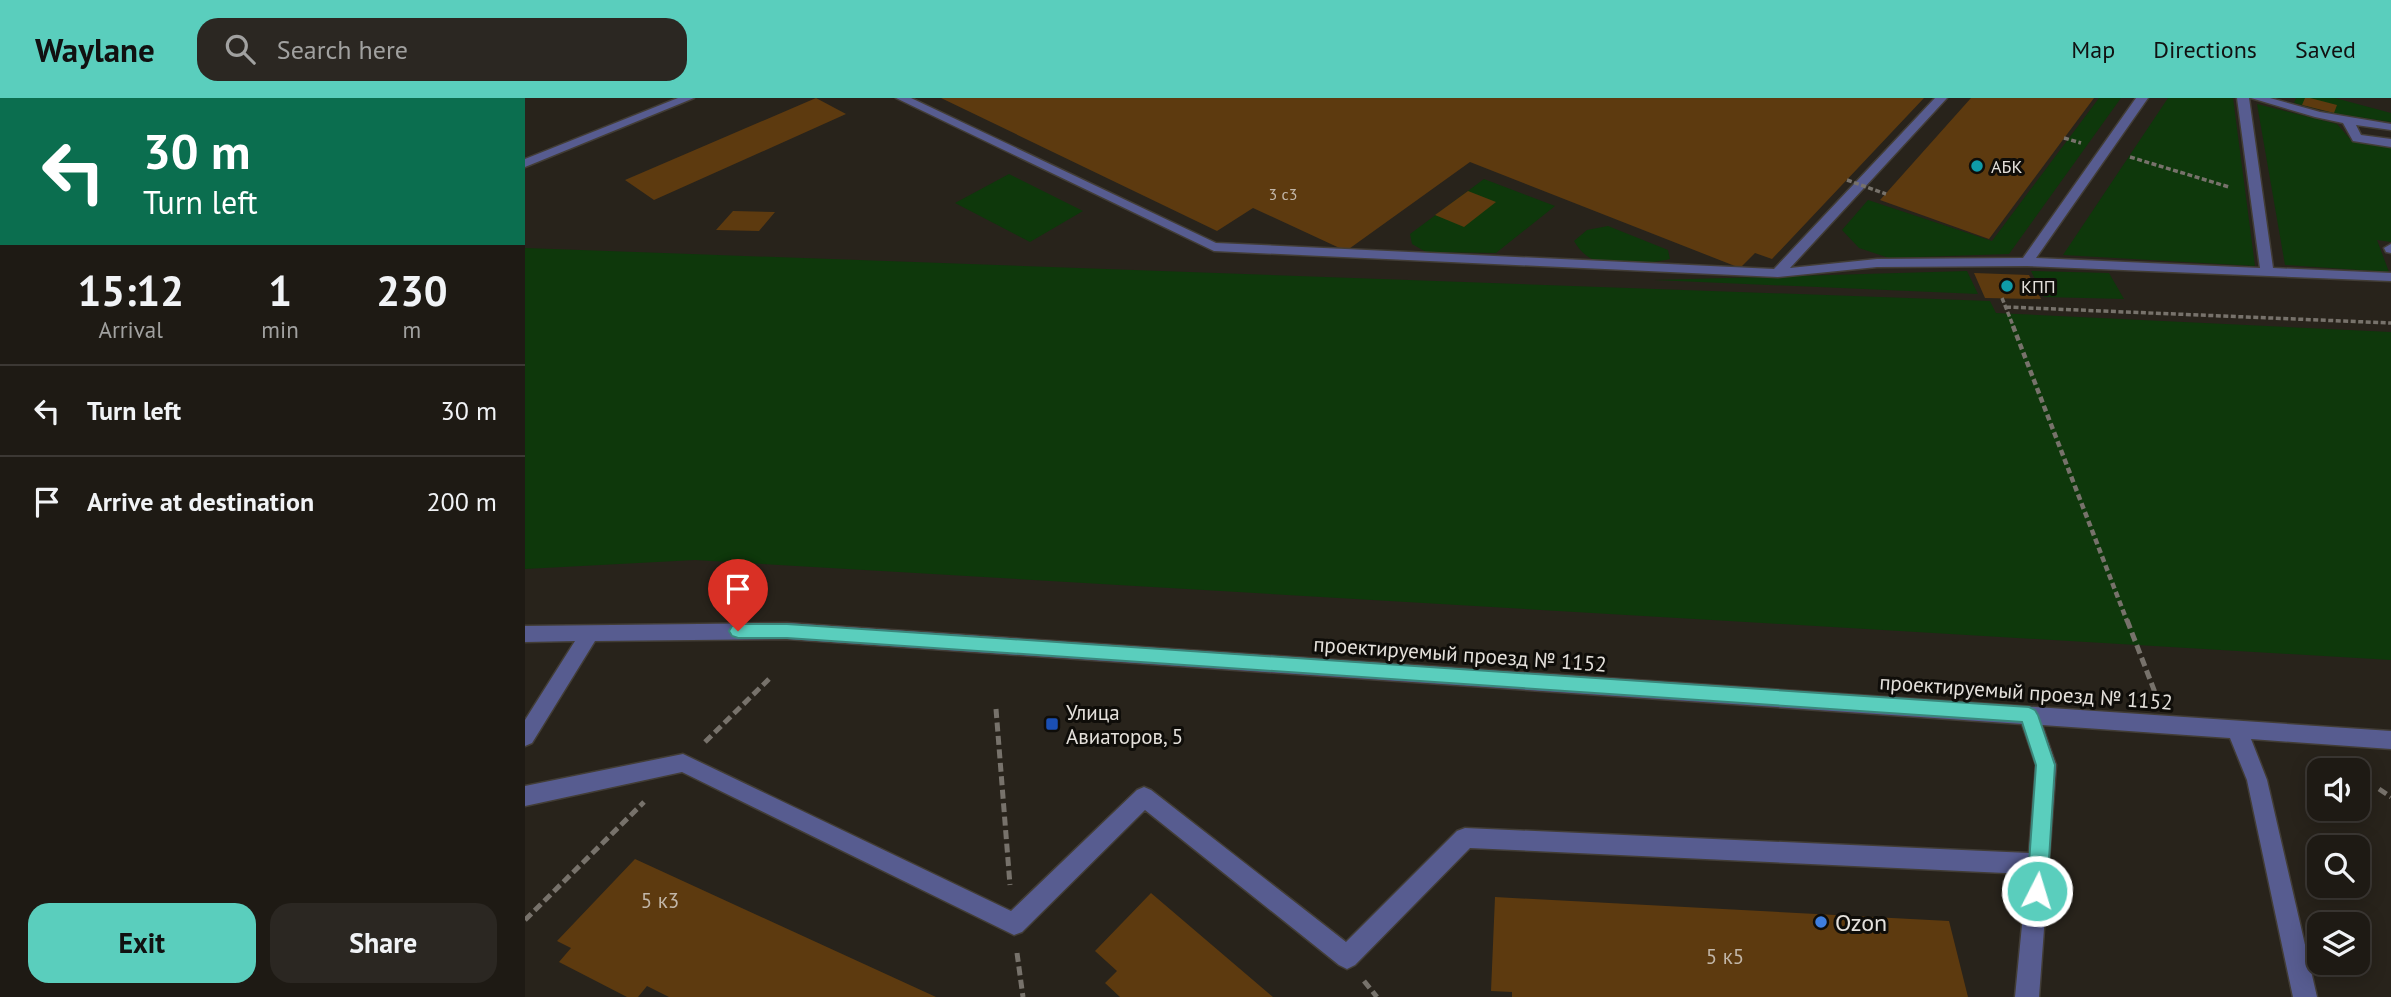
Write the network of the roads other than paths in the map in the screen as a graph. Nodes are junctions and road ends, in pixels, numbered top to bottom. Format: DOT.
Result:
graph roads {
  1 [pos="688,98"];
  2 [pos="902,98"];
  3 [pos="1941,98"];
  4 [pos="2143,98"];
  5 [pos="2243,98"];
  6 [pos="2257,98"];
  7 [pos="2348,120"];
  8 [pos="2391,127"];
  9 [pos="2391,143"];
  10 [pos="525,163"];
  11 [pos="2027,262"];
  12 [pos="2267,272"];
  13 [pos="1777,273"];
  14 [pos="2391,277"];
  15 [pos="591,632"];
  16 [pos="525,634"];
  17 [pos="2029,715"];
  18 [pos="2236,728"];
  19 [pos="525,737"];
  20 [pos="2391,740"];
  21 [pos="525,796"];
  22 [pos="2039,864"];
  23 [pos="2027,997"];
  24 [pos="2305,997"];
  1 -- 10 [label="street"];
  2 -- 13 [label="street"];
  3 -- 13 [label="street"];
  4 -- 11 [label="street"];
  5 -- 12 [label="street"];
  6 -- 7 [label="street"];
  7 -- 8 [label="street"];
  7 -- 9 [label="street"];
  11 -- 12 [label="street"];
  11 -- 13 [label="street"];
  12 -- 14 [label="street"];
  15 -- 16 [label="street, проектируемый проезд № 1152"];
  15 -- 17 [label="street, проектируемый проезд № 1152"];
  15 -- 19 [label="street"];
  17 -- 18 [label="street, проектируемый проезд № 1152"];
  17 -- 22 [label="street"];
  18 -- 20 [label="street, проектируемый проезд № 1152"];
  18 -- 24 [label="street"];
  21 -- 22 [label="street"];
  22 -- 23 [label="street"];
}
